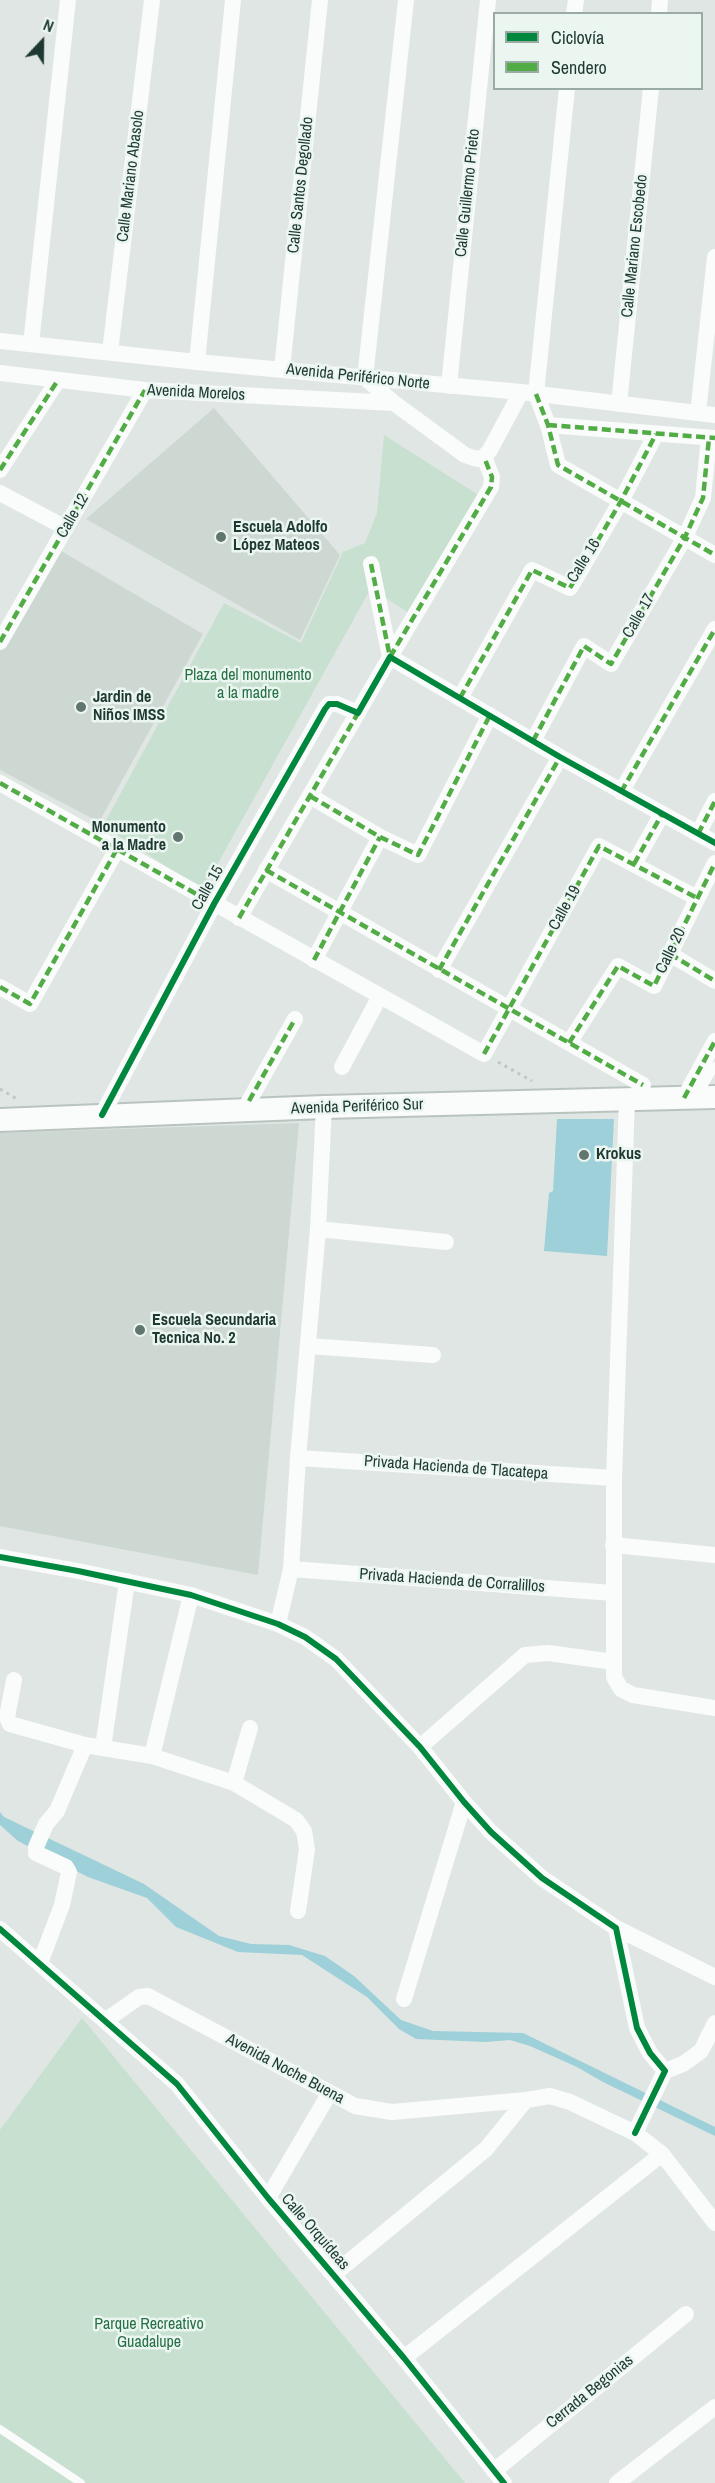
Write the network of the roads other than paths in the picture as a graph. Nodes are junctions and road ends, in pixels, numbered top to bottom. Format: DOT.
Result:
graph roads {
  1 [pos="68,0"];
  2 [pos="152,0"];
  3 [pos="233,0"];
  4 [pos="320,0"];
  5 [pos="406,0"];
  6 [pos="488,0"];
  7 [pos="567,90"];
  8 [pos="651,90"];
  9 [pos="715,257"];
  10 [pos="0,341"];
  11 [pos="31,344"];
  12 [pos="110,352"];
  13 [pos="197,362"];
  14 [pos="282,369"];
  15 [pos="0,373"];
  16 [pos="365,378"];
  17 [pos="58,380"];
  18 [pos="449,386"];
  19 [pos="145,390"];
  20 [pos="529,393"];
  21 [pos="394,403"];
  22 [pos="619,404"];
  23 [pos="698,413"];
  24 [pos="715,415"];
  25 [pos="548,425"];
  26 [pos="656,434"];
  27 [pos="712,438"];
  28 [pos="484,457"];
  29 [pos="0,470"];
  30 [pos="0,493"];
  31 [pos="621,501"];
  32 [pos="66,528"];
  33 [pos="685,537"];
  34 [pos="715,555"];
  35 [pos="371,564"];
  36 [pos="715,629"];
  37 [pos="0,642"];
  38 [pos="390,657"];
  39 [pos="460,698"];
  40 [pos="358,713"];
  41 [pos="490,715"];
  42 [pos="533,741"];
  43 [pos="560,757"];
  44 [pos="0,783"];
  45 [pos="621,792"];
  46 [pos="310,796"];
  47 [pos="715,801"];
  48 [pos="662,814"];
  49 [pos="698,834"];
  50 [pos="380,837"];
  51 [pos="715,843"];
  52 [pos="117,849"];
  53 [pos="715,863"];
  54 [pos="634,864"];
  55 [pos="266,870"];
  56 [pos="697,898"];
  57 [pos="214,904"];
  58 [pos="339,912"];
  59 [pos="239,918"];
  60 [pos="670,954"];
  61 [pos="314,960"];
  62 [pos="439,970"];
  63 [pos="715,981"];
  64 [pos="0,987"];
  65 [pos="380,996"];
  66 [pos="508,1008"];
  67 [pos="295,1019"];
  68 [pos="715,1041"];
  69 [pos="569,1043"];
  70 [pos="715,1066"];
  71 [pos="342,1067"];
  72 [pos="635,1092"];
  73 [pos="698,1098"];
  74 [pos="249,1101"];
  75 [pos="324,1107"];
  76 [pos="102,1115"];
  77 [pos="0,1120"];
  78 [pos="318,1229"];
  79 [pos="446,1242"];
  80 [pos="309,1346"];
  81 [pos="433,1355"];
  82 [pos="298,1458"];
  83 [pos="614,1478"];
  84 [pos="613,1545"];
  85 [pos="715,1555"];
  86 [pos="0,1557"];
  87 [pos="291,1569"];
  88 [pos="127,1581"];
  89 [pos="613,1593"];
  90 [pos="191,1595"];
  91 [pos="278,1624"];
  92 [pos="614,1662"];
  93 [pos="14,1680"];
  94 [pos="715,1708"];
  95 [pos="250,1728"];
  96 [pos="85,1745"];
  97 [pos="420,1747"];
  98 [pos="103,1749"];
  99 [pos="152,1756"];
  100 [pos="234,1783"];
  101 [pos="464,1802"];
  102 [pos="298,1911"];
  103 [pos="615,1928"];
  104 [pos="0,1929"];
  105 [pos="40,1963"];
  106 [pos="715,1977"];
  107 [pos="404,1999"];
  108 [pos="105,2021"];
  109 [pos="715,2023"];
  110 [pos="662,2078"];
  111 [pos="329,2094"];
  112 [pos="526,2100"];
  113 [pos="635,2133"];
  114 [pos="662,2154"];
  115 [pos="268,2198"];
  116 [pos="715,2223"];
  117 [pos="334,2274"];
  118 [pos="686,2314"];
  119 [pos="404,2358"];
  120 [pos="715,2407"];
  121 [pos="0,2429"];
  122 [pos="499,2477"];
  123 [pos="81,2483"];
  124 [pos="617,2483"];
  1 -- 11 [label="street"];
  2 -- 12 [label="street, Calle Mariano Abasolo"];
  3 -- 13 [label="street"];
  4 -- 14 [label="street, Calle Santos Degollado"];
  5 -- 16 [label="street"];
  6 -- 18 [label="street, Calle Guillermo Prieto"];
  7 -- 20 [label="street"];
  8 -- 22 [label="street, Calle Mariano Escobedo"];
  9 -- 23 [label="street"];
  10 -- 11 [label="street, Avenida Periférico Norte"];
  11 -- 12 [label="street, Avenida Periférico Norte"];
  12 -- 13 [label="street, Avenida Periférico Norte"];
  13 -- 14 [label="street, Avenida Periférico Norte"];
  14 -- 16 [label="street, Avenida Periférico Norte"];
  15 -- 17 [label="street, Avenida Morelos"];
  16 -- 18 [label="street, Avenida Periférico Norte"];
  16 -- 21 [label="street"];
  17 -- 19 [label="street, Avenida Morelos"];
  17 -- 29 [label="street"];
  18 -- 20 [label="street, Avenida Periférico Norte"];
  19 -- 21 [label="street, Avenida Morelos"];
  19 -- 32 [label="street, Calle 12"];
  20 -- 22 [label="street, Avenida Periférico Norte"];
  20 -- 25 [label="street"];
  20 -- 28 [label="street"];
  21 -- 28 [label="street"];
  22 -- 23 [label="street, Avenida Periférico Norte"];
  23 -- 24 [label="street, Avenida Periférico Norte"];
  25 -- 26 [label="street"];
  25 -- 31 [label="street"];
  26 -- 27 [label="street"];
  26 -- 31 [label="street, Calle 16"];
  27 -- 33 [label="street, Calle 17"];
  28 -- 38 [label="street"];
  30 -- 32 [label="street"];
  31 -- 33 [label="street"];
  31 -- 39 [label="street, Calle 16"];
  32 -- 37 [label="street, Calle 12"];
  33 -- 34 [label="street"];
  33 -- 42 [label="street, Calle 17"];
  35 -- 38 [label="street"];
  36 -- 45 [label="street"];
  38 -- 39 [label="street"];
  38 -- 40 [label="street"];
  39 -- 41 [label="street"];
  40 -- 46 [label="street"];
  40 -- 57 [label="street, Calle 15"];
  41 -- 42 [label="street"];
  41 -- 50 [label="street"];
  42 -- 43 [label="street"];
  43 -- 45 [label="street"];
  43 -- 62 [label="street"];
  44 -- 52 [label="street"];
  45 -- 48 [label="street"];
  46 -- 50 [label="street"];
  46 -- 55 [label="street"];
  47 -- 49 [label="street"];
  48 -- 49 [label="street"];
  48 -- 54 [label="street"];
  49 -- 51 [label="street"];
  50 -- 58 [label="street"];
  52 -- 57 [label="street"];
  52 -- 64 [label="street"];
  53 -- 56 [label="street, Calle 20"];
  54 -- 56 [label="street"];
  54 -- 66 [label="street, Calle 19"];
  55 -- 58 [label="street"];
  55 -- 59 [label="street"];
  56 -- 60 [label="street, Calle 20"];
  57 -- 59 [label="street"];
  57 -- 76 [label="street, Calle 15"];
  58 -- 61 [label="street"];
  58 -- 62 [label="street"];
  59 -- 61 [label="street"];
  60 -- 63 [label="street"];
  60 -- 69 [label="street, Calle 20"];
  61 -- 65 [label="street"];
  62 -- 66 [label="street"];
  65 -- 66 [label="street, Calle 19"];
  65 -- 71 [label="street"];
  66 -- 69 [label="street"];
  67 -- 74 [label="street"];
  68 -- 73 [label="street"];
  69 -- 72 [label="street"];
  70 -- 73 [label="lane"];
  72 -- 73 [label="street, Avenida Periférico Sur"];
  72 -- 75 [label="street, Avenida Periférico Sur"];
  72 -- 83 [label="street"];
  75 -- 76 [label="street, Avenida Periférico Sur"];
  75 -- 78 [label="street"];
  76 -- 77 [label="street, Avenida Periférico Sur"];
  78 -- 79 [label="street"];
  78 -- 80 [label="street"];
  80 -- 81 [label="street"];
  80 -- 82 [label="street"];
  82 -- 83 [label="street, Privada Hacienda de Tlacatepa"];
  82 -- 87 [label="street"];
  83 -- 84 [label="street"];
  84 -- 85 [label="street"];
  84 -- 89 [label="street"];
  86 -- 88 [label="street"];
  87 -- 89 [label="street, Privada Hacienda de Corralillos"];
  87 -- 91 [label="street"];
  88 -- 90 [label="street"];
  88 -- 98 [label="street"];
  89 -- 92 [label="street"];
  90 -- 91 [label="street"];
  90 -- 99 [label="street"];
  91 -- 97 [label="street"];
  92 -- 94 [label="street"];
  92 -- 97 [label="street"];
  93 -- 96 [label="street"];
  95 -- 100 [label="street"];
  96 -- 98 [label="street"];
  96 -- 105 [label="street"];
  97 -- 101 [label="street"];
  98 -- 99 [label="street"];
  99 -- 100 [label="street"];
  100 -- 102 [label="street"];
  101 -- 103 [label="street"];
  101 -- 107 [label="street"];
  103 -- 106 [label="street"];
  103 -- 110 [label="street"];
  104 -- 105 [label="street"];
  105 -- 108 [label="street"];
  108 -- 111 [label="street, Avenida Noche Buena"];
  108 -- 115 [label="street, Calle Orquídeas"];
  109 -- 110 [label="street"];
  110 -- 113 [label="street"];
  111 -- 112 [label="street, Avenida Noche Buena"];
  111 -- 115 [label="street"];
  112 -- 113 [label="street, Avenida Noche Buena"];
  112 -- 117 [label="street"];
  113 -- 114 [label="street, Avenida Noche Buena"];
  114 -- 116 [label="street, Avenida Noche Buena"];
  114 -- 119 [label="street"];
  115 -- 117 [label="street, Calle Orquídeas"];
  117 -- 119 [label="street, Calle Orquídeas"];
  118 -- 122 [label="street, Cerrada Begonias"];
  119 -- 122 [label="street, Calle Orquídeas"];
  120 -- 124 [label="street"];
  121 -- 123 [label="lane"];
}
